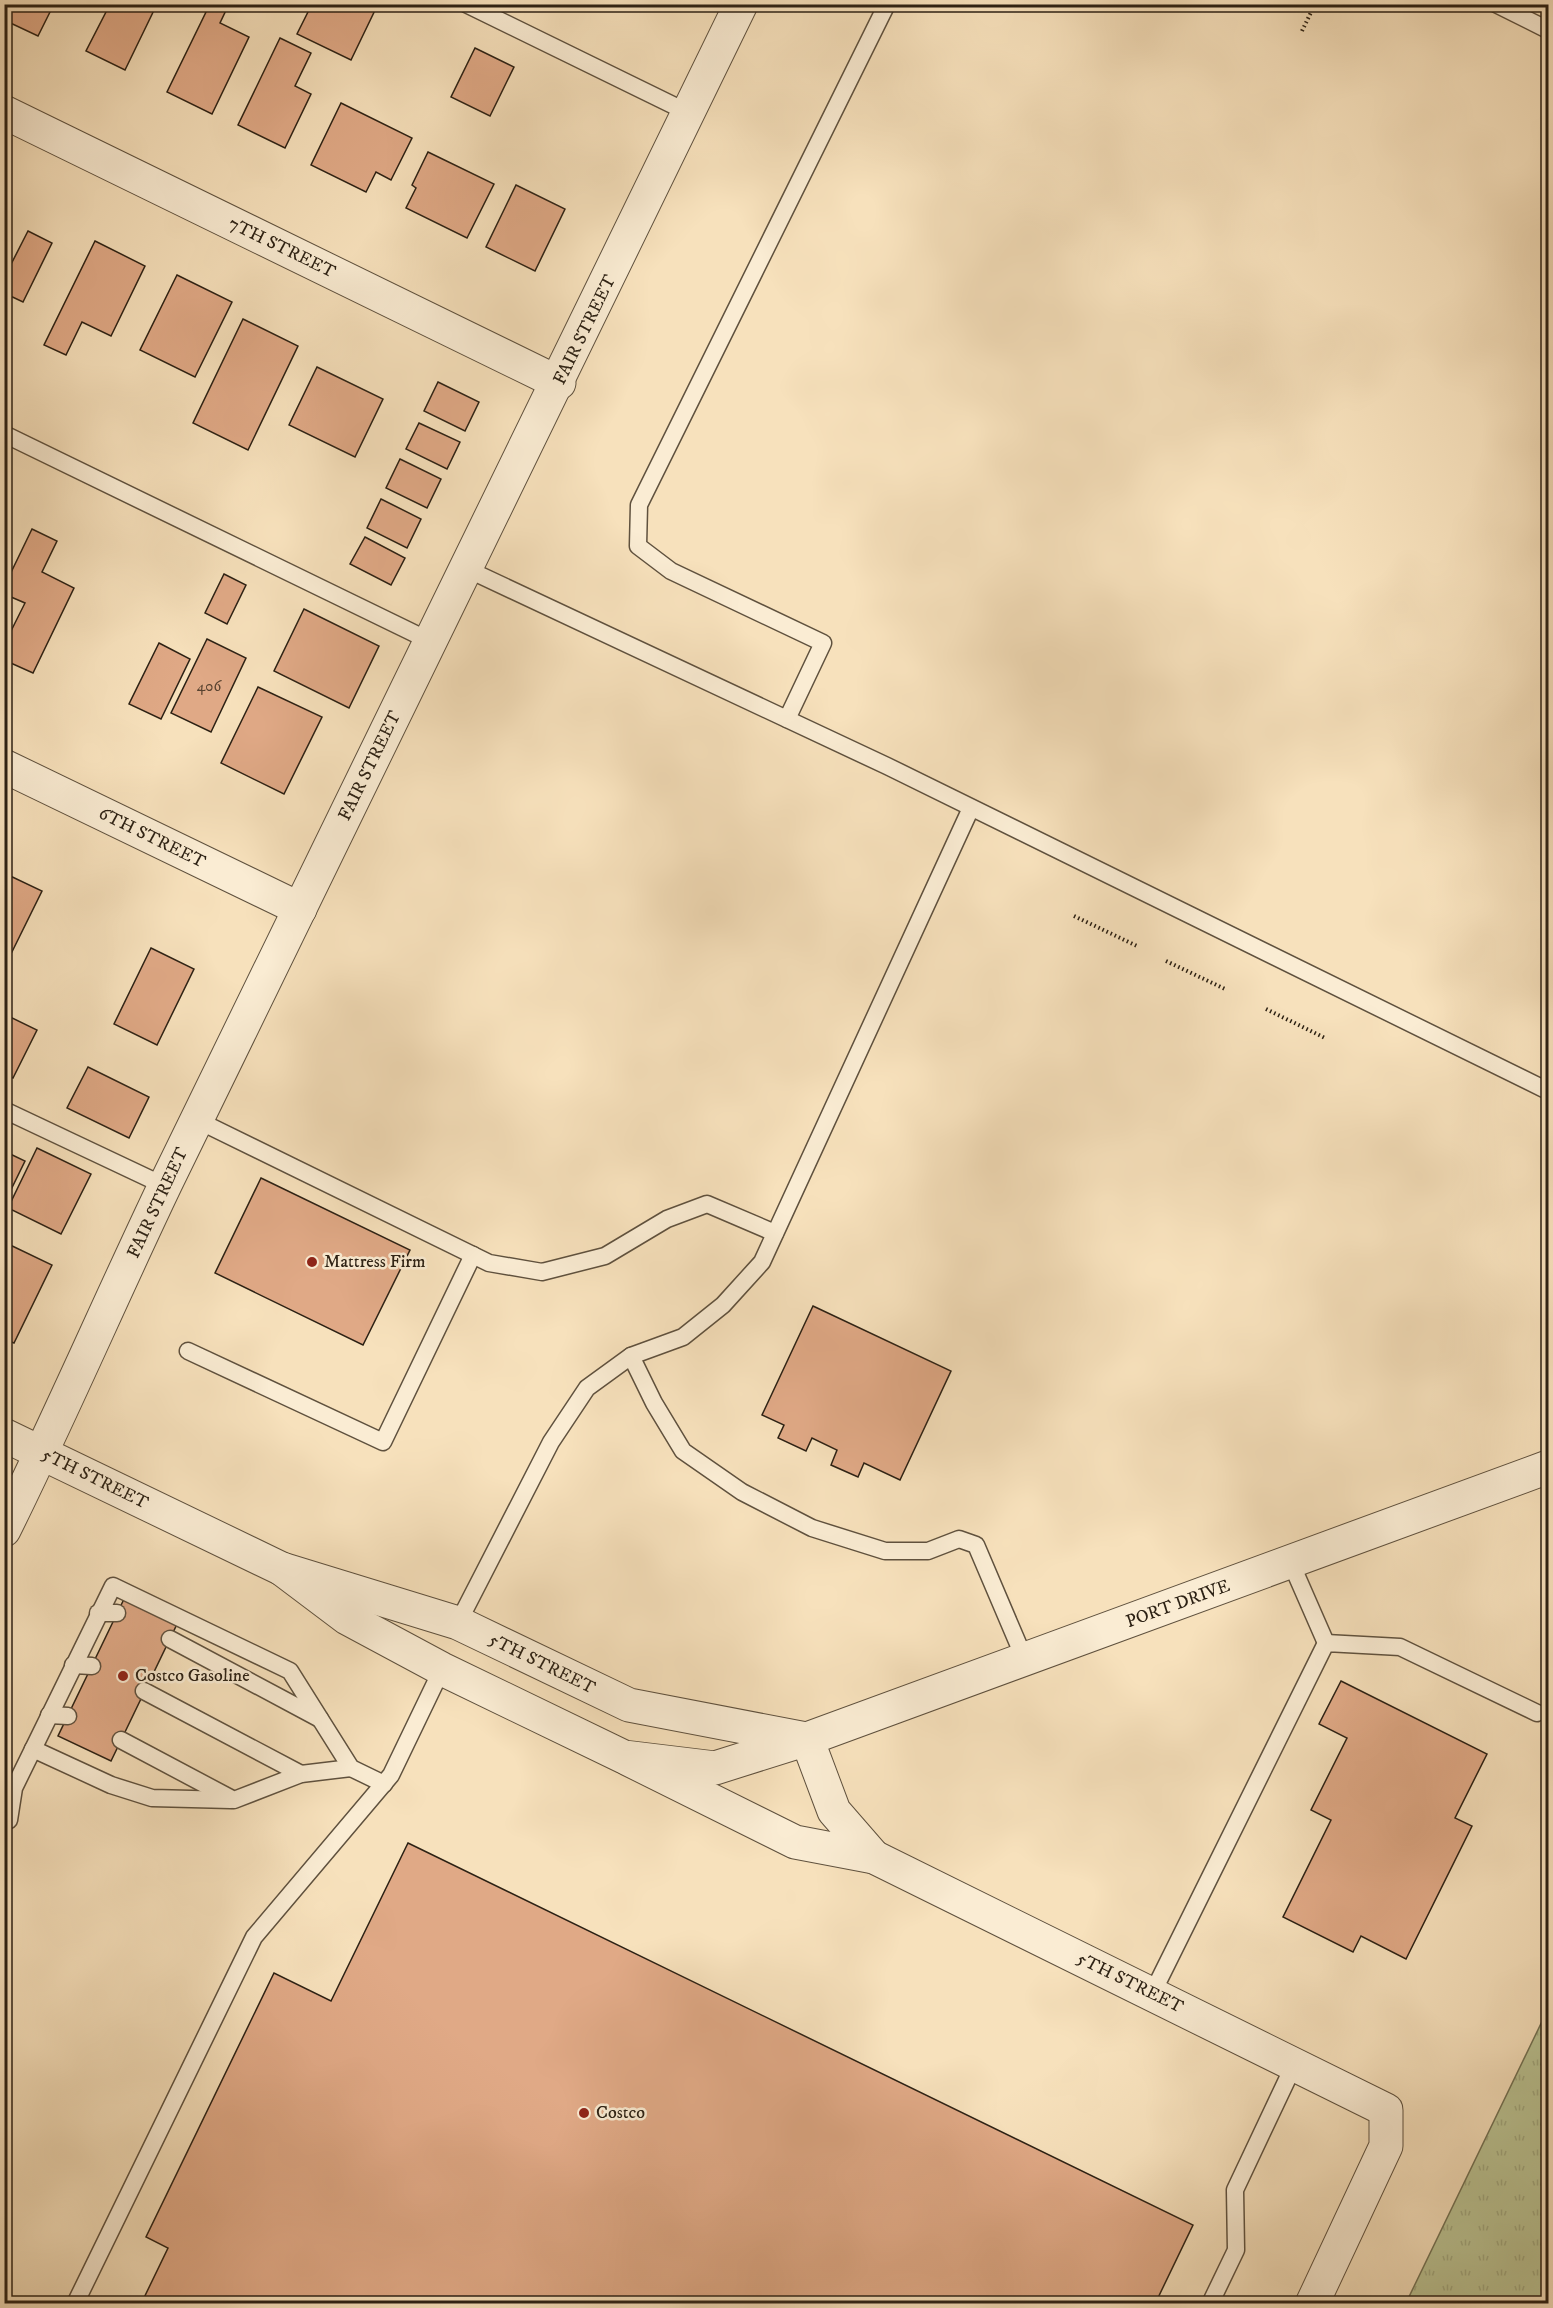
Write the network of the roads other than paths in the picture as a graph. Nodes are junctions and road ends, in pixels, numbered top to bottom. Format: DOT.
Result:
graph roads {
  1 [pos="466,4"];
  2 [pos="741,4"];
  3 [pos="887,4"];
  4 [pos="1496,4"];
  5 [pos="1548,30"];
  6 [pos="4,112"];
  7 [pos="689,113"];
  8 [pos="559,384"];
  9 [pos="4,434"];
  10 [pos="467,569"];
  11 [pos="432,642"];
  12 [pos="787,719"];
  13 [pos="4,766"];
  14 [pos="971,808"];
  15 [pos="300,909"];
  16 [pos="1548,1091"];
  17 [pos="4,1110"];
  18 [pos="197,1120"];
  19 [pos="165,1186"];
  20 [pos="775,1233"];
  21 [pos="473,1255"];
  22 [pos="188,1351"];
  23 [pos="631,1356"];
  24 [pos="4,1435"];
  25 [pos="42,1454"];
  26 [pos="1548,1467"];
  27 [pos="4,1530"];
  28 [pos="1290,1563"];
  29 [pos="282,1569"];
  30 [pos="98,1613"];
  31 [pos="117,1613"];
  32 [pos="458,1623"];
  33 [pos="170,1639"];
  34 [pos="1326,1643"];
  35 [pos="1025,1660"];
  36 [pos="73,1665"];
  37 [pos="92,1666"];
  38 [pos="442,1670"];
  39 [pos="144,1691"];
  40 [pos="1537,1713"];
  41 [pos="49,1715"];
  42 [pos="68,1716"];
  43 [pos="321,1719"];
  44 [pos="807,1739"];
  45 [pos="121,1740"];
  46 [pos="33,1749"];
  47 [pos="624,1757"];
  48 [pos="351,1768"];
  49 [pos="301,1774"];
  50 [pos="384,1784"];
  51 [pos="234,1800"];
  52 [pos="9,1820"];
  53 [pos="874,1857"];
  54 [pos="1152,1994"];
  55 [pos="1294,2065"];
  56 [pos="75,2304"];
  57 [pos="1210,2304"];
  58 [pos="1312,2304"];
  1 -- 7 [label="lane"];
  2 -- 7 [label="street, FAIR STREET"];
  3 -- 12 [label="lane"];
  4 -- 5 [label="lane"];
  6 -- 8 [label="street, 7TH STREET"];
  7 -- 8 [label="street, FAIR STREET"];
  8 -- 10 [label="street, FAIR STREET"];
  9 -- 11 [label="lane"];
  10 -- 11 [label="street, FAIR STREET"];
  10 -- 12 [label="lane"];
  11 -- 15 [label="street, FAIR STREET"];
  12 -- 14 [label="lane"];
  13 -- 15 [label="street, 6TH STREET"];
  14 -- 16 [label="lane"];
  14 -- 20 [label="lane"];
  15 -- 18 [label="street, FAIR STREET"];
  17 -- 19 [label="lane"];
  18 -- 19 [label="street, FAIR STREET"];
  18 -- 21 [label="lane"];
  19 -- 25 [label="street, FAIR STREET"];
  20 -- 21 [label="lane"];
  20 -- 23 [label="lane"];
  21 -- 22 [label="lane"];
  23 -- 32 [label="lane"];
  23 -- 35 [label="lane"];
  24 -- 25 [label="street, 5TH STREET"];
  25 -- 27 [label="street, FAIR STREET"];
  25 -- 29 [label="street, 5TH STREET"];
  26 -- 28 [label="street, PORT DRIVE"];
  28 -- 34 [label="lane"];
  28 -- 35 [label="street, PORT DRIVE"];
  29 -- 32 [label="street, 5TH STREET"];
  29 -- 38 [label="street, 5TH STREET"];
  30 -- 31 [label="lane"];
  30 -- 36 [label="lane"];
  30 -- 43 [label="lane"];
  32 -- 44 [label="street, 5TH STREET"];
  33 -- 43 [label="lane"];
  34 -- 40 [label="lane"];
  34 -- 54 [label="lane"];
  35 -- 44 [label="street, PORT DRIVE"];
  36 -- 37 [label="lane"];
  36 -- 41 [label="lane"];
  38 -- 47 [label="street, 5TH STREET"];
  38 -- 50 [label="lane"];
  39 -- 49 [label="lane"];
  41 -- 42 [label="lane"];
  41 -- 46 [label="lane"];
  43 -- 48 [label="lane"];
  44 -- 47 [label="street, 5TH STREET"];
  44 -- 53 [label="street, 5TH STREET"];
  45 -- 51 [label="lane"];
  46 -- 51 [label="lane"];
  46 -- 52 [label="lane"];
  47 -- 53 [label="street, 5TH STREET"];
  48 -- 49 [label="lane"];
  48 -- 50 [label="lane"];
  49 -- 51 [label="lane"];
  50 -- 56 [label="lane"];
  53 -- 54 [label="street, 5TH STREET"];
  54 -- 55 [label="street, 5TH STREET"];
  55 -- 57 [label="lane"];
  55 -- 58 [label="street, 5TH STREET"];
}
